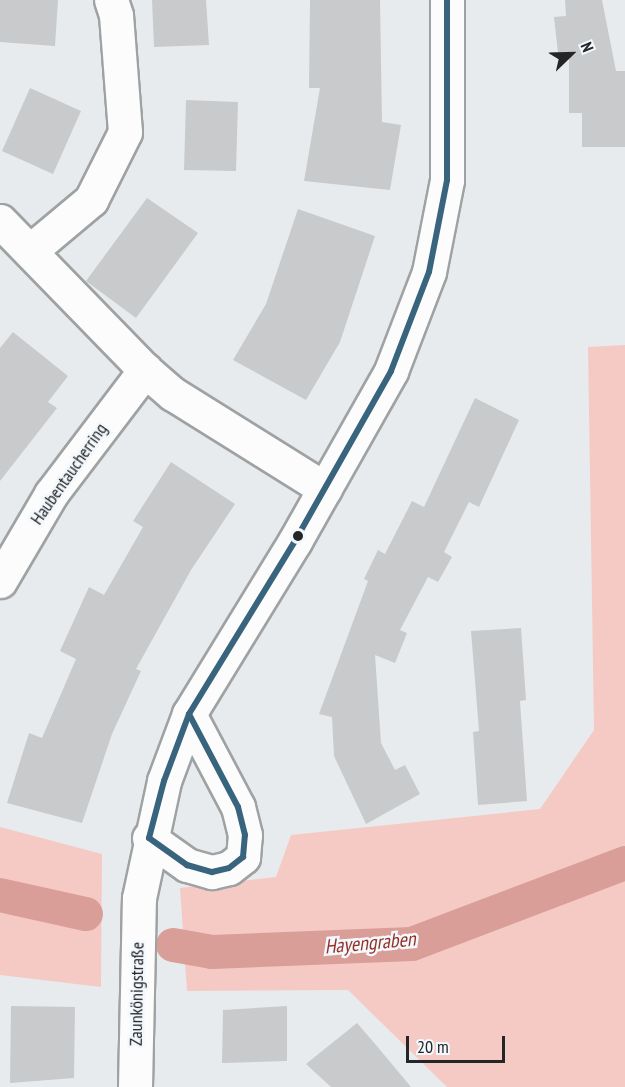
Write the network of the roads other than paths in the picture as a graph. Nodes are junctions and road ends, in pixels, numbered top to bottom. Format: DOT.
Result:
graph roads {
  1 [pos="111,0"];
  2 [pos="447,0"];
  3 [pos="11,237"];
  4 [pos="145,370"];
  5 [pos="325,489"];
  6 [pos="0,581"];
  7 [pos="189,714"];
  8 [pos="149,838"];
  9 [pos="135,1087"];
  1 -- 3 [label="street"];
  2 -- 5 [label="street, Zaunkönigstraße"];
  3 -- 4 [label="street"];
  4 -- 5 [label="street"];
  4 -- 6 [label="street, Haubentaucherring"];
  5 -- 7 [label="street, Zaunkönigstraße"];
  7 -- 8 [label="street, Zaunkönigstraße"];
  7 -- 8 [label="street"];
  8 -- 9 [label="street, Zaunkönigstraße"];
}
